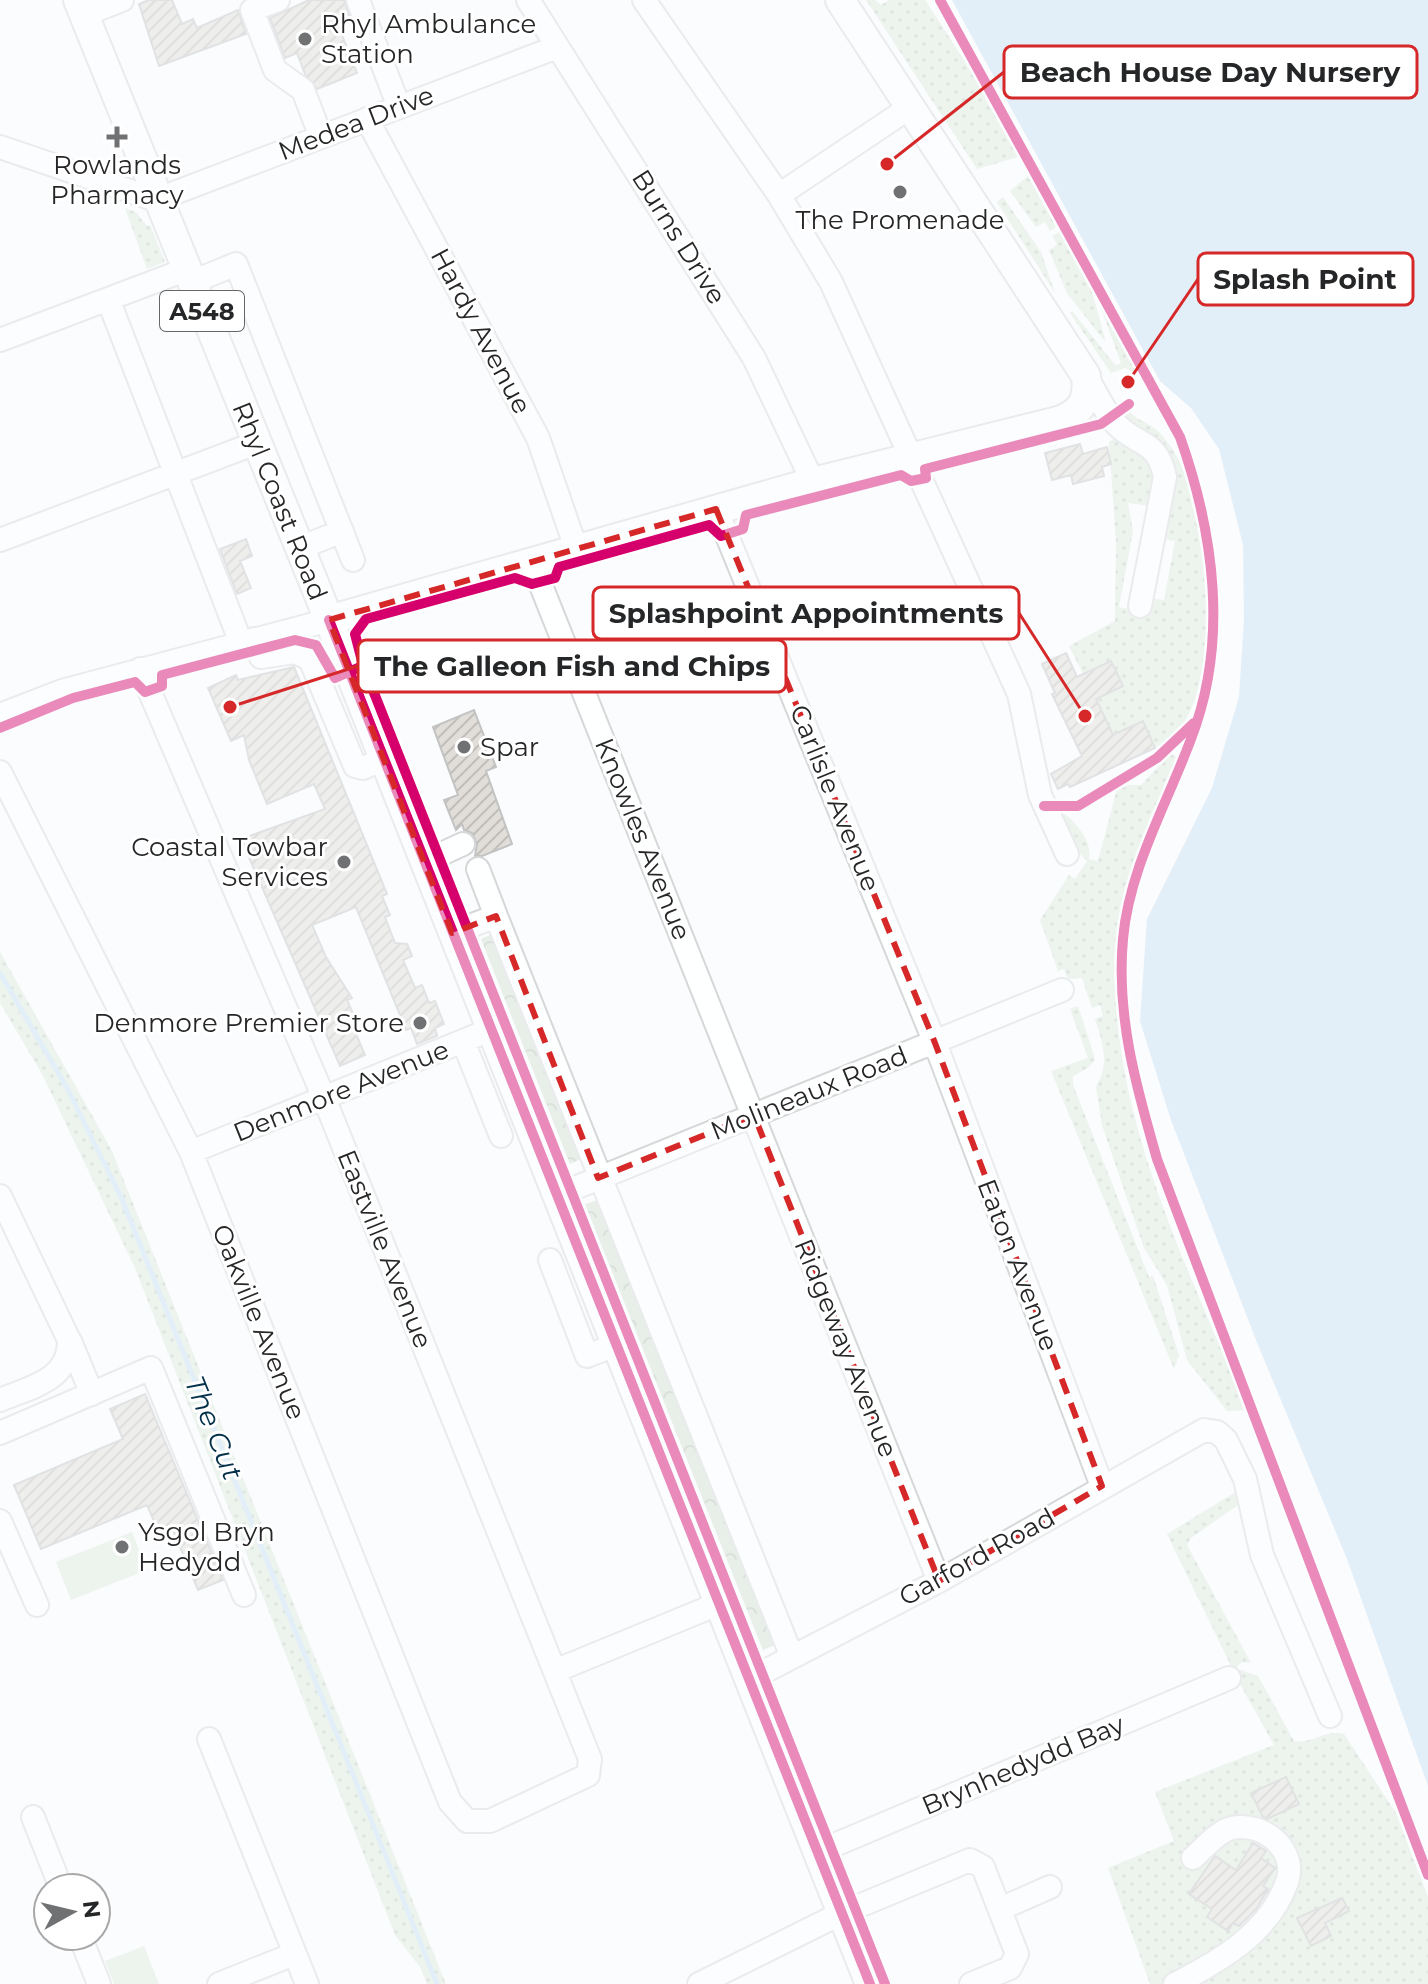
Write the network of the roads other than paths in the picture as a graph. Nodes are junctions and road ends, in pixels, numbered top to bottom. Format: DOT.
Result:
graph roads {
  1 [pos="122,0"];
  2 [pos="278,0"];
  3 [pos="358,0"];
  4 [pos="528,0"];
  5 [pos="644,0"];
  6 [pos="840,0"];
  7 [pos="250,5"];
  8 [pos="81,8"];
  9 [pos="557,47"];
  10 [pos="399,107"];
  11 [pos="909,108"];
  12 [pos="367,119"];
  13 [pos="321,137"];
  14 [pos="0,147"];
  15 [pos="779,195"];
  16 [pos="156,200"];
  17 [pos="188,276"];
  18 [pos="108,299"];
  19 [pos="0,340"];
  20 [pos="1085,390"];
  21 [pos="256,443"];
  22 [pos="909,459"];
  23 [pos="174,474"];
  24 [pos="813,482"];
  25 [pos="716,509"];
  26 [pos="342,531"];
  27 [pos="0,540"];
  28 [pos="300,548"];
  29 [pos="577,551"];
  30 [pos="353,560"];
  31 [pos="532,563"];
  32 [pos="1140,606"];
  33 [pos="329,620"];
  34 [pos="247,641"];
  35 [pos="140,669"];
  36 [pos="0,715"];
  37 [pos="384,759"];
  38 [pos="0,772"];
  39 [pos="463,844"];
  40 [pos="1067,854"];
  41 [pos="424,862"];
  42 [pos="478,869"];
  43 [pos="496,916"];
  44 [pos="452,933"];
  45 [pos="1062,990"];
  46 [pos="490,1030"];
  47 [pos="463,1041"];
  48 [pos="935,1043"];
  49 [pos="324,1098"];
  50 [pos="754,1115"];
  51 [pos="501,1136"];
  52 [pos="191,1152"];
  53 [pos="598,1178"];
  54 [pos="0,1196"];
  55 [pos="555,1196"];
  56 [pos="550,1260"];
  57 [pos="69,1340"];
  58 [pos="615,1345"];
  59 [pos="92,1394"];
  60 [pos="0,1400"];
  61 [pos="0,1433"];
  62 [pos="1102,1486"];
  63 [pos="0,1521"];
  64 [pos="939,1581"];
  65 [pos="244,1595"];
  66 [pos="718,1604"];
  67 [pos="37,1605"];
  68 [pos="792,1657"];
  69 [pos="555,1671"];
  70 [pos="1229,1678"];
  71 [pos="748,1680"];
  72 [pos="1330,1716"];
  73 [pos="209,1739"];
  74 [pos="530,1803"];
  75 [pos="33,1817"];
  76 [pos="818,1852"];
  77 [pos="1193,1858"];
  78 [pos="55,1872"];
  79 [pos="1050,1887"];
  80 [pos="1000,1909"];
  81 [pos="842,1913"];
  82 [pos="86,1952"];
  83 [pos="294,1954"];
  84 [pos="99,1984"];
  85 [pos="219,1984"];
  86 [pos="307,1984"];
  87 [pos="699,1984"];
  88 [pos="870,1984"];
  89 [pos="971,1984"];
  90 [pos="1175,1984"];
  1 -- 8 [label="street"];
  2 -- 7 [label="street"];
  3 -- 10 [label="street"];
  4 -- 9 [label="street, Burns Drive"];
  5 -- 15 [label="street"];
  6 -- 11 [label="main road"];
  7 -- 13 [label="street"];
  8 -- 16 [label="main road, Rhyl Coast Road / A548"];
  9 -- 10 [label="street, Medea Drive"];
  9 -- 24 [label="street, Burns Drive"];
  10 -- 12 [label="street, Medea Drive"];
  11 -- 15 [label="street"];
  11 -- 20 [label="main road"];
  12 -- 13 [label="street, Medea Drive"];
  12 -- 29 [label="street, Hardy Avenue"];
  13 -- 16 [label="street, Medea Drive"];
  14 -- 16 [label="street"];
  15 -- 22 [label="street"];
  16 -- 17 [label="main road, Rhyl Coast Road / A548"];
  17 -- 18 [label="street"];
  17 -- 21 [label="main road, Rhyl Coast Road / A548"];
  17 -- 26 [label="street"];
  18 -- 19 [label="street"];
  18 -- 23 [label="street"];
  20 -- 22 [label="main road"];
  20 -- 32 [label="street"];
  21 -- 23 [label="street"];
  21 -- 28 [label="main road, Rhyl Coast Road / A548"];
  22 -- 24 [label="main road"];
  22 -- 40 [label="street"];
  23 -- 27 [label="street"];
  23 -- 34 [label="street"];
  24 -- 25 [label="main road"];
  25 -- 29 [label="main road"];
  25 -- 48 [label="street, Carlisle Avenue"];
  26 -- 28 [label="street"];
  26 -- 30 [label="street"];
  28 -- 33 [label="main road, Rhyl Coast Road / A548"];
  29 -- 31 [label="main road"];
  31 -- 33 [label="main road"];
  31 -- 50 [label="street, Knowles Avenue"];
  33 -- 34 [label="street"];
  33 -- 37 [label="main road, Rhyl Coast Road / A548"];
  34 -- 35 [label="street"];
  34 -- 37 [label="street"];
  35 -- 36 [label="street"];
  35 -- 49 [label="street, Eastville Avenue"];
  37 -- 41 [label="main road, Rhyl Coast Road / A548"];
  38 -- 52 [label="street, Oakville Avenue"];
  39 -- 41 [label="street"];
  41 -- 44 [label="main road, Rhyl Coast Road / A548"];
  42 -- 43 [label="street"];
  43 -- 44 [label="street"];
  43 -- 53 [label="street"];
  44 -- 46 [label="main road, Rhyl Coast Road / A548"];
  45 -- 48 [label="street, Molineaux Road"];
  46 -- 47 [label="street, Denmore Avenue"];
  46 -- 55 [label="main road, Rhyl Coast Road / A548"];
  47 -- 49 [label="street, Denmore Avenue"];
  47 -- 51 [label="street"];
  48 -- 50 [label="street, Molineaux Road"];
  48 -- 62 [label="street, Eaton Avenue"];
  49 -- 52 [label="street, Denmore Avenue"];
  49 -- 69 [label="street, Eastville Avenue"];
  50 -- 53 [label="street, Molineaux Road"];
  50 -- 64 [label="street, Ridgeway Avenue"];
  52 -- 74 [label="street, Oakville Avenue"];
  53 -- 55 [label="street, Molineaux Road"];
  53 -- 68 [label="street"];
  54 -- 57 [label="street"];
  55 -- 58 [label="main road, Rhyl Coast Road / A548"];
  56 -- 58 [label="street"];
  57 -- 59 [label="street"];
  57 -- 60 [label="street"];
  58 -- 66 [label="main road, Rhyl Coast Road / A548"];
  59 -- 61 [label="street"];
  59 -- 65 [label="street"];
  62 -- 64 [label="street, Garford Road"];
  62 -- 72 [label="street, Garford Road"];
  63 -- 67 [label="street"];
  64 -- 68 [label="street, Garford Road"];
  66 -- 69 [label="street"];
  66 -- 71 [label="main road, Rhyl Coast Road / A548"];
  68 -- 71 [label="street, Garford Road"];
  69 -- 74 [label="street, Eastville Avenue"];
  70 -- 76 [label="street, Brynhedydd Bay"];
  71 -- 76 [label="main road, Rhyl Coast Road / A548"];
  73 -- 83 [label="street"];
  75 -- 78 [label="street"];
  76 -- 81 [label="main road, Rhyl Coast Road / A548"];
  77 -- 90 [label="street"];
  79 -- 80 [label="street"];
  80 -- 81 [label="street"];
  80 -- 89 [label="street"];
  81 -- 87 [label="street"];
  81 -- 88 [label="main road, Rhyl Coast Road / A548"];
  82 -- 84 [label="street"];
  83 -- 85 [label="street"];
  83 -- 86 [label="street"];
}
